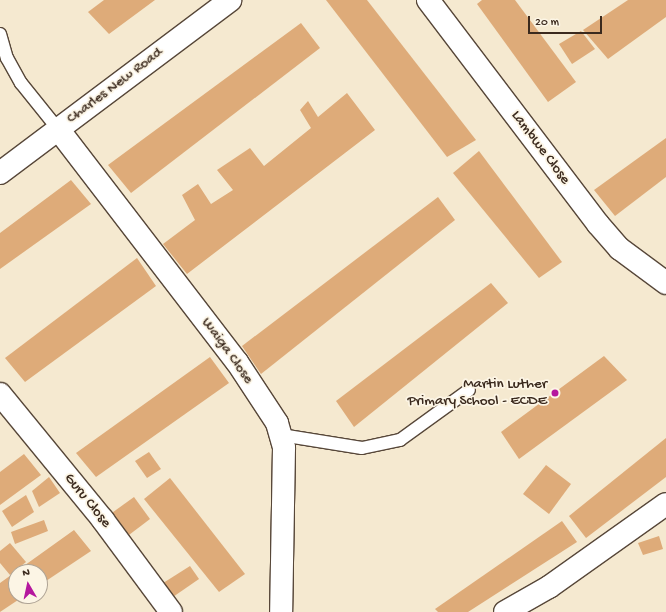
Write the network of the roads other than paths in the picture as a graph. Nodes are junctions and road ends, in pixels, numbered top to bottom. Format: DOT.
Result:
graph roads {
  1 [pos="230,0"];
  2 [pos="428,0"];
  3 [pos="0,34"];
  4 [pos="58,130"];
  5 [pos="0,173"];
  6 [pos="666,283"];
  7 [pos="469,390"];
  8 [pos="0,394"];
  9 [pos="281,435"];
  10 [pos="666,504"];
  11 [pos="171,612"];
  12 [pos="280,612"];
  13 [pos="505,612"];
  1 -- 4 [label="street, Charles New Road"];
  2 -- 6 [label="street, Lambwe Close"];
  3 -- 4 [label="lane"];
  4 -- 5 [label="street, Charles New Road"];
  4 -- 9 [label="street, Waiga Close"];
  7 -- 9 [label="lane"];
  8 -- 11 [label="street, Guru Close"];
  9 -- 12 [label="street, Waiga Close"];
  10 -- 13 [label="street"];
}
